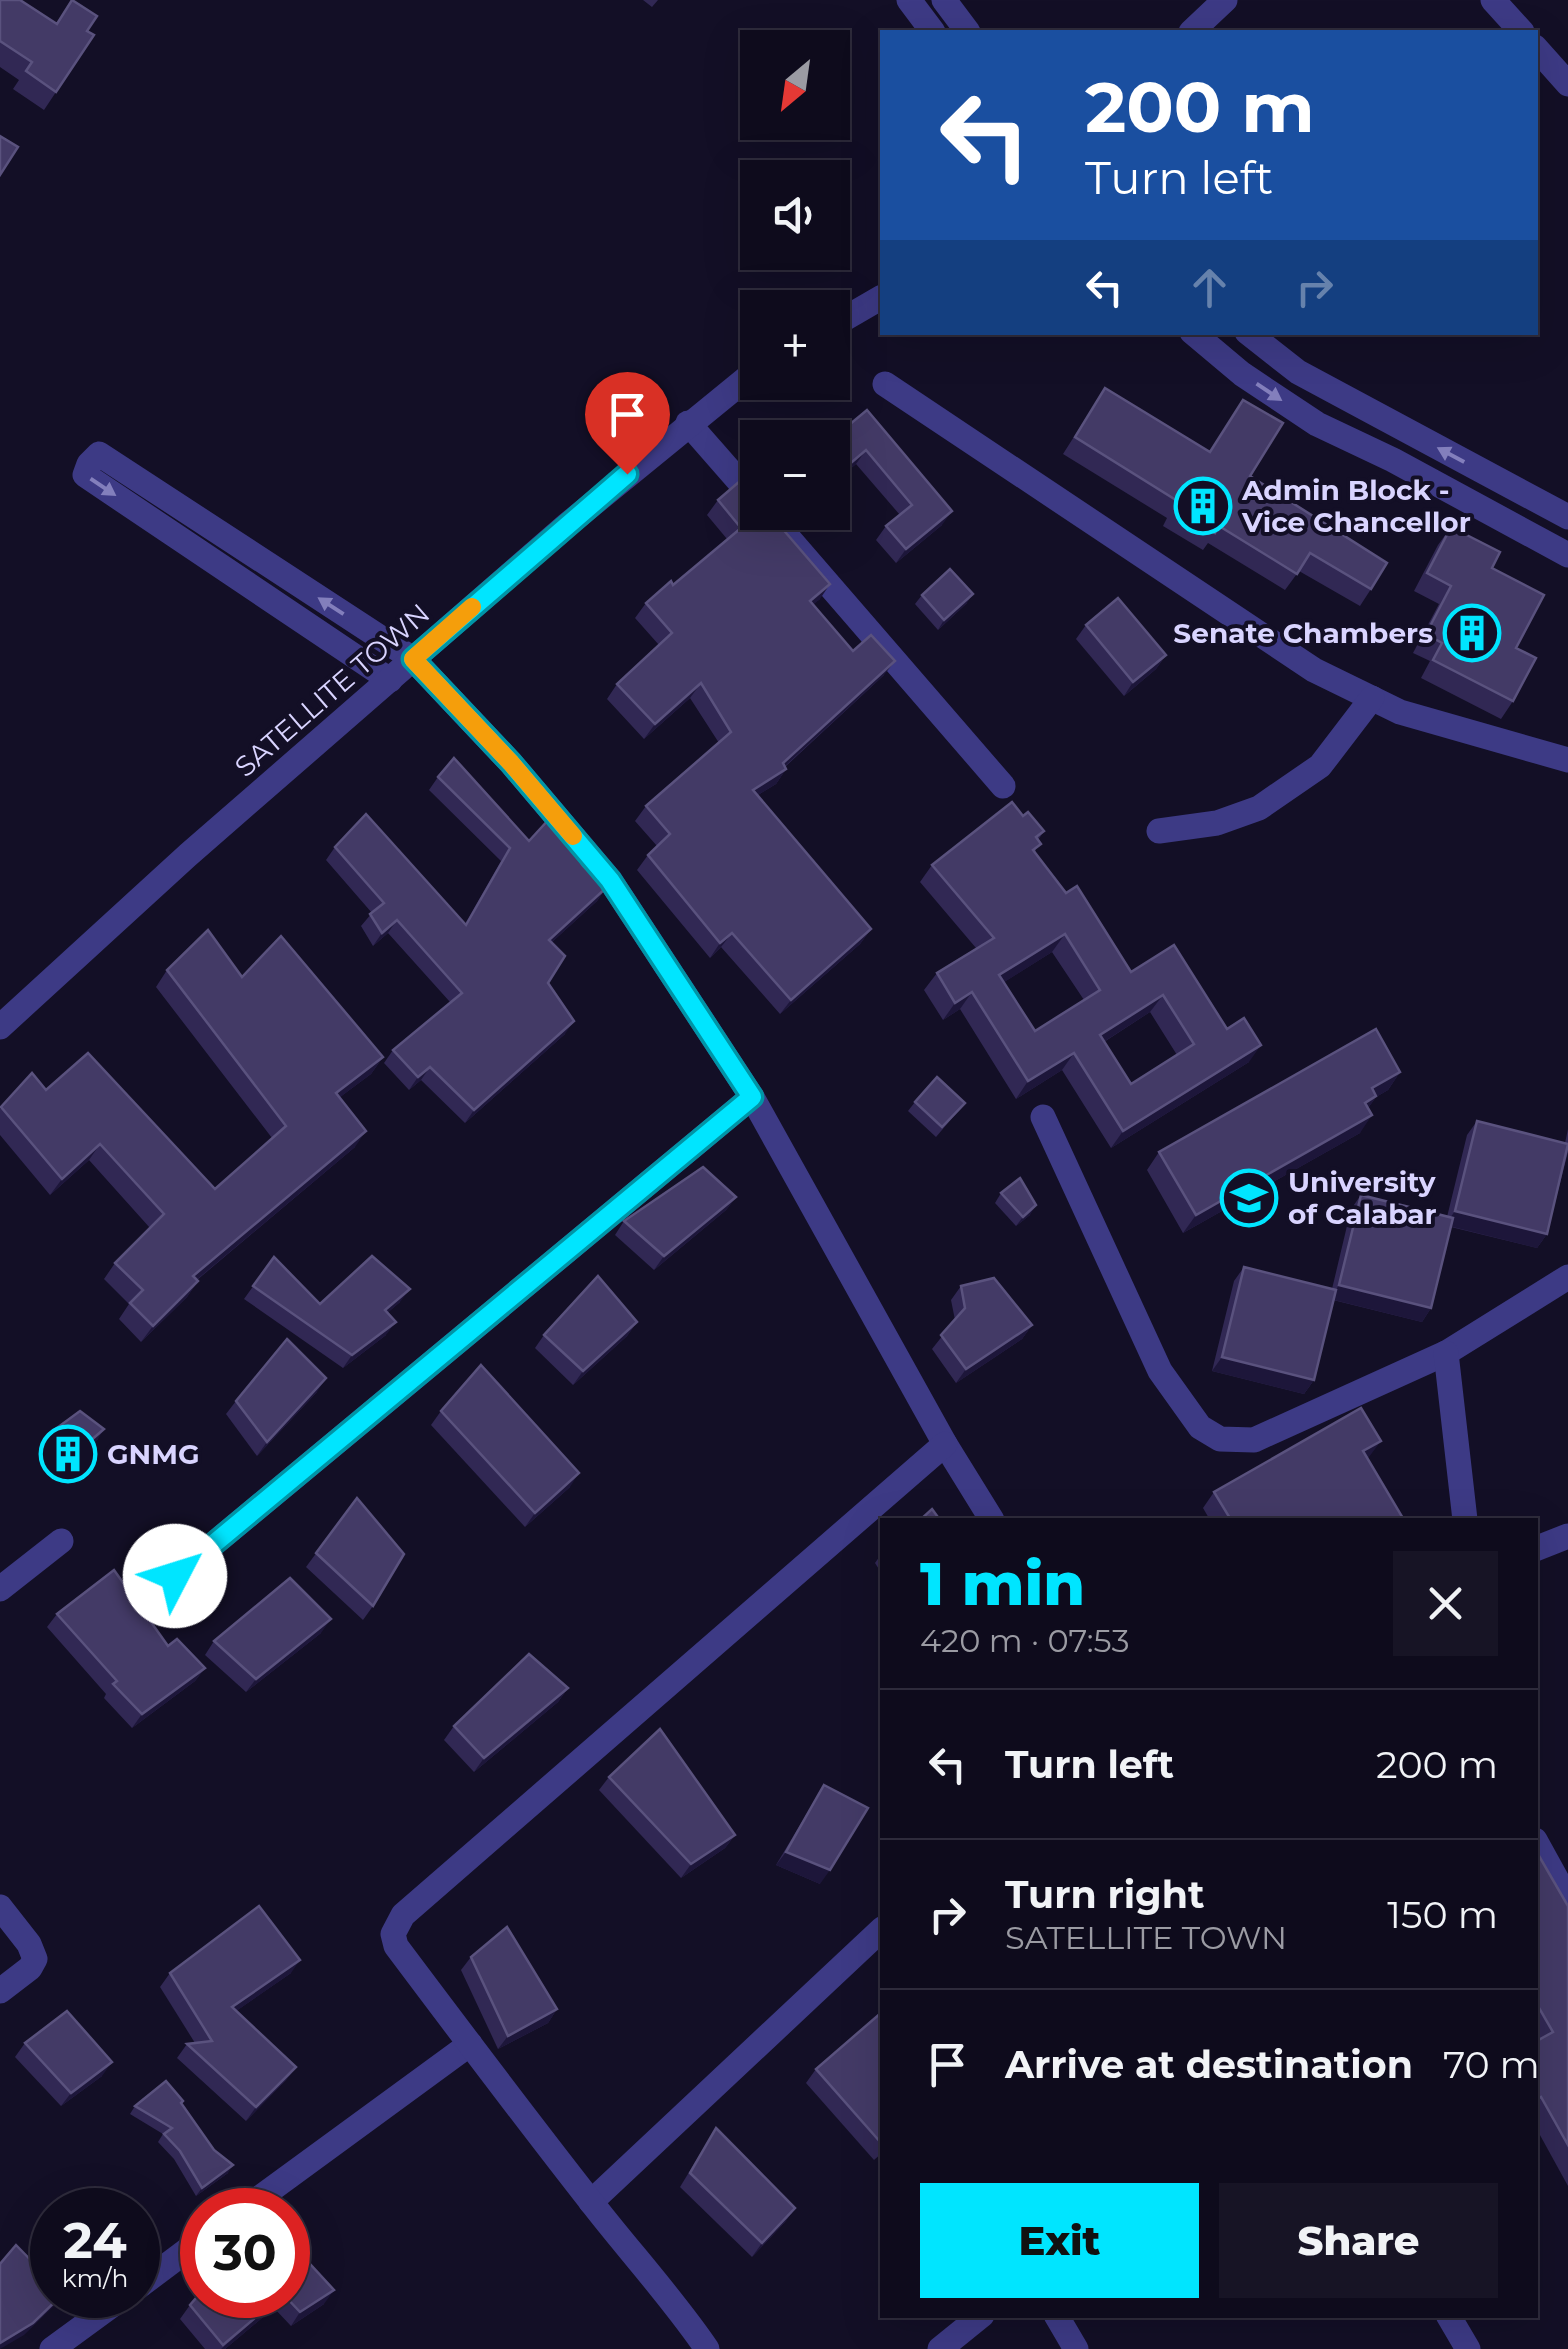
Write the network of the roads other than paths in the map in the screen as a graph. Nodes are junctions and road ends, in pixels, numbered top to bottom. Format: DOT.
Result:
graph roads {
  1 [pos="909,0"];
  2 [pos="944,0"];
  3 [pos="1224,0"];
  4 [pos="1493,0"];
  5 [pos="932,30"];
  6 [pos="966,30"];
  7 [pos="1192,30"];
  8 [pos="1520,30"];
  9 [pos="1538,50"];
  10 [pos="1568,84"];
  11 [pos="880,299"];
  12 [pos="850,316"];
  13 [pos="1196,335"];
  14 [pos="1251,335"];
  15 [pos="740,383"];
  16 [pos="885,384"];
  17 [pos="688,424"];
  18 [pos="740,483"];
  19 [pos="1568,517"];
  20 [pos="782,530"];
  21 [pos="1568,555"];
  22 [pos="413,659"];
  23 [pos="390,680"];
  24 [pos="1372,698"];
  25 [pos="1568,760"];
  26 [pos="1003,786"];
  27 [pos="1158,831"];
  28 [pos="0,1027"];
  29 [pos="752,1097"];
  30 [pos="1042,1118"];
  31 [pos="1568,1277"];
  32 [pos="1446,1353"];
  33 [pos="944,1444"];
  34 [pos="991,1518"];
  35 [pos="1465,1518"];
  36 [pos="1568,1536"];
  37 [pos="61,1541"];
  38 [pos="1538,1547"];
  39 [pos="0,1589"];
  40 [pos="145,1601"];
  41 [pos="1538,1845"];
  42 [pos="1568,1900"];
  43 [pos="0,1906"];
  44 [pos="880,1931"];
  45 [pos="0,1991"];
  46 [pos="470,2044"];
  47 [pos="273,2188"];
  48 [pos="590,2202"];
  49 [pos="94,2318"];
  50 [pos="978,2318"];
  51 [pos="1058,2318"];
  52 [pos="1450,2318"];
  53 [pos="52,2349"];
  54 [pos="707,2349"];
  55 [pos="940,2349"];
  56 [pos="1076,2349"];
  57 [pos="1468,2349"];
  1 -- 5 [label="street"];
  2 -- 6 [label="street"];
  3 -- 7 [label="street"];
  4 -- 8 [label="street"];
  9 -- 10 [label="street"];
  11 -- 12 [label="street"];
  13 -- 21 [label="street, one-way"];
  19 -- 14 [label="street, one-way"];
  15 -- 17 [label="street, SATELLITE TOWN"];
  16 -- 24 [label="street"];
  17 -- 18 [label="street"];
  17 -- 22 [label="street, SATELLITE TOWN"];
  20 -- 26 [label="street"];
  22 -- 23 [label="street, SATELLITE TOWN"];
  22 -- 23 [label="street, one-way"];
  22 -- 29 [label="street"];
  23 -- 28 [label="street, SATELLITE TOWN"];
  24 -- 25 [label="street"];
  24 -- 27 [label="street"];
  29 -- 33 [label="street"];
  29 -- 40 [label="street"];
  30 -- 32 [label="street"];
  31 -- 32 [label="street"];
  32 -- 35 [label="street"];
  33 -- 34 [label="street"];
  33 -- 46 [label="street"];
  36 -- 38 [label="street"];
  37 -- 39 [label="street"];
  41 -- 42 [label="street"];
  43 -- 45 [label="street"];
  44 -- 48 [label="street"];
  46 -- 47 [label="street"];
  46 -- 48 [label="street"];
  48 -- 54 [label="street"];
  49 -- 53 [label="street"];
  50 -- 55 [label="street"];
  51 -- 56 [label="street"];
  52 -- 57 [label="street"];
}
